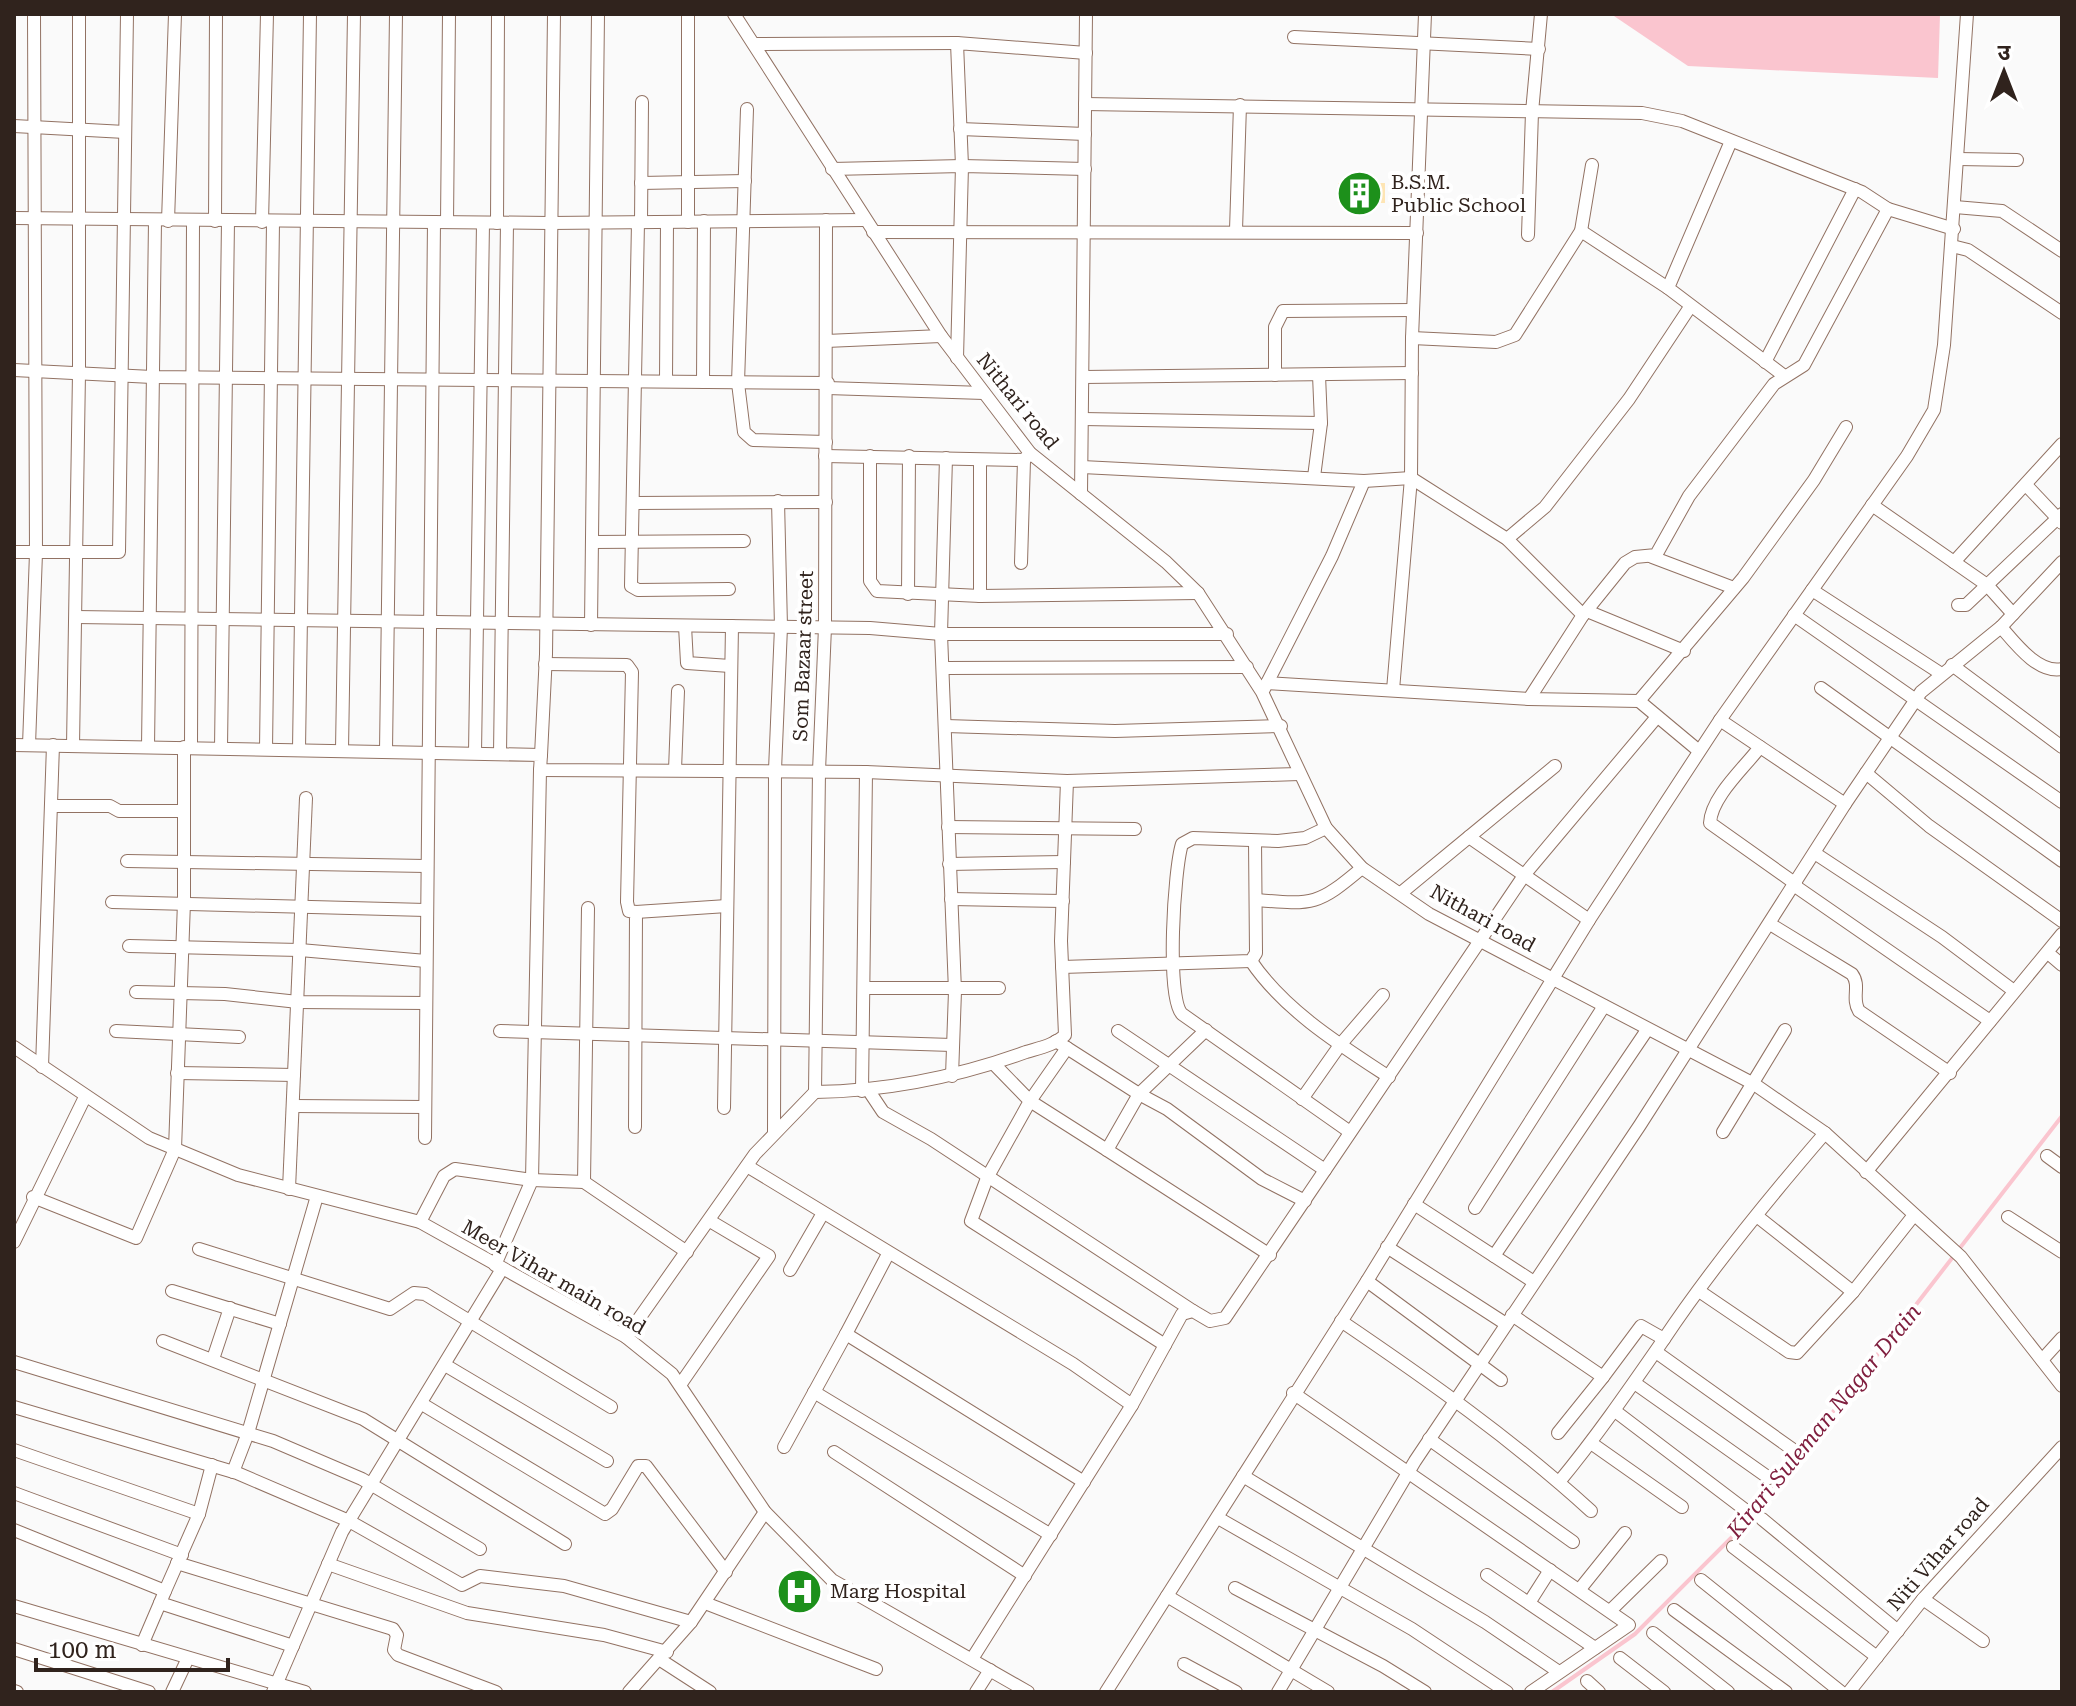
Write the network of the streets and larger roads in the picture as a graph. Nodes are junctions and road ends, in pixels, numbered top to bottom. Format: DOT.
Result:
graph roads {
  1 [pos="34,14"];
  2 [pos="79,14"];
  3 [pos="127,14"];
  4 [pos="175,14"];
  5 [pos="216,14"];
  6 [pos="267,14"];
  7 [pos="310,14"];
  8 [pos="354,14"];
  9 [pos="396,14"];
  10 [pos="449,14"];
  11 [pos="498,14"];
  12 [pos="554,14"];
  13 [pos="598,14"];
  14 [pos="688,14"];
  15 [pos="734,14"];
  16 [pos="1086,14"];
  17 [pos="1425,14"];
  18 [pos="1541,14"];
  19 [pos="1967,14"];
  20 [pos="1294,37"];
  21 [pos="957,43"];
  22 [pos="1424,43"];
  23 [pos="754,44"];
  24 [pos="1539,49"];
  25 [pos="1086,53"];
  26 [pos="642,102"];
  27 [pos="1085,104"];
  28 [pos="1240,105"];
  29 [pos="747,109"];
  30 [pos="1422,109"];
  31 [pos="1532,112"];
  32 [pos="14,126"];
  33 [pos="32,127"];
  34 [pos="79,129"];
  35 [pos="960,129"];
  36 [pos="125,132"];
  37 [pos="1085,134"];
  38 [pos="1731,141"];
  39 [pos="1958,159"];
  40 [pos="2017,160"];
  41 [pos="1592,165"];
  42 [pos="962,166"];
  43 [pos="832,169"];
  44 [pos="1085,169"];
  45 [pos="745,181"];
  46 [pos="687,182"];
  47 [pos="641,183"];
  48 [pos="1855,189"];
  49 [pos="1955,207"];
  50 [pos="1888,209"];
  51 [pos="14,218"];
  52 [pos="33,218"];
  53 [pos="79,219"];
  54 [pos="123,220"];
  55 [pos="826,220"];
  56 [pos="865,220"];
  57 [pos="162,221"];
  58 [pos="193,221"];
  59 [pos="221,221"];
  60 [pos="704,221"];
  61 [pos="744,221"];
  62 [pos="268,222"];
  63 [pos="305,222"];
  64 [pos="349,222"];
  65 [pos="394,222"];
  66 [pos="440,222"];
  67 [pos="598,222"];
  68 [pos="639,222"];
  69 [pos="667,222"];
  70 [pos="688,222"];
  71 [pos="483,223"];
  72 [pos="502,223"];
  73 [pos="550,223"];
  74 [pos="1954,229"];
  75 [pos="1236,230"];
  76 [pos="1581,231"];
  77 [pos="873,232"];
  78 [pos="961,233"];
  79 [pos="1417,233"];
  80 [pos="1084,234"];
  81 [pos="1528,235"];
  82 [pos="1952,246"];
  83 [pos="2062,251"];
  84 [pos="1668,288"];
  85 [pos="1690,307"];
  86 [pos="1413,310"];
  87 [pos="2062,313"];
  88 [pos="941,336"];
  89 [pos="1412,338"];
  90 [pos="826,341"];
  91 [pos="957,358"];
  92 [pos="1765,362"];
  93 [pos="14,370"];
  94 [pos="36,371"];
  95 [pos="79,373"];
  96 [pos="1412,373"];
  97 [pos="119,375"];
  98 [pos="1275,375"];
  99 [pos="1319,375"];
  100 [pos="1783,375"];
  101 [pos="152,377"];
  102 [pos="193,377"];
  103 [pos="225,377"];
  104 [pos="270,377"];
  105 [pos="302,377"];
  106 [pos="348,377"];
  107 [pos="390,377"];
  108 [pos="433,377"];
  109 [pos="480,377"];
  110 [pos="505,377"];
  111 [pos="548,377"];
  112 [pos="1084,377"];
  113 [pos="597,379"];
  114 [pos="635,380"];
  115 [pos="666,381"];
  116 [pos="703,382"];
  117 [pos="738,383"];
  118 [pos="827,385"];
  119 [pos="984,393"];
  120 [pos="1083,419"];
  121 [pos="1321,423"];
  122 [pos="1846,427"];
  123 [pos="2062,444"];
  124 [pos="826,449"];
  125 [pos="870,456"];
  126 [pos="909,456"];
  127 [pos="1027,456"];
  128 [pos="946,458"];
  129 [pos="980,460"];
  130 [pos="1082,467"];
  131 [pos="1314,477"];
  132 [pos="1411,478"];
  133 [pos="1364,481"];
  134 [pos="2026,485"];
  135 [pos="1081,494"];
  136 [pos="778,501"];
  137 [pos="826,502"];
  138 [pos="634,503"];
  139 [pos="1872,505"];
  140 [pos="2061,519"];
  141 [pos="1507,539"];
  142 [pos="744,541"];
  143 [pos="593,542"];
  144 [pos="634,542"];
  145 [pos="14,552"];
  146 [pos="36,553"];
  147 [pos="77,554"];
  148 [pos="1652,557"];
  149 [pos="1954,562"];
  150 [pos="2062,562"];
  151 [pos="1021,563"];
  152 [pos="1987,585"];
  153 [pos="1734,588"];
  154 [pos="729,589"];
  155 [pos="1812,590"];
  156 [pos="1198,593"];
  157 [pos="908,594"];
  158 [pos="941,596"];
  159 [pos="980,596"];
  160 [pos="1958,605"];
  161 [pos="1585,613"];
  162 [pos="2013,614"];
  163 [pos="1794,615"];
  164 [pos="76,617"];
  165 [pos="150,618"];
  166 [pos="190,620"];
  167 [pos="222,620"];
  168 [pos="266,621"];
  169 [pos="299,622"];
  170 [pos="343,623"];
  171 [pos="387,624"];
  172 [pos="429,624"];
  173 [pos="477,624"];
  174 [pos="503,624"];
  175 [pos="546,624"];
  176 [pos="591,625"];
  177 [pos="685,626"];
  178 [pos="732,626"];
  179 [pos="781,627"];
  180 [pos="825,627"];
  181 [pos="2001,627"];
  182 [pos="941,634"];
  183 [pos="1227,634"];
  184 [pos="1684,651"];
  185 [pos="545,664"];
  186 [pos="1952,665"];
  187 [pos="730,666"];
  188 [pos="1247,667"];
  189 [pos="945,668"];
  190 [pos="2062,669"];
  191 [pos="1940,673"];
  192 [pos="1265,688"];
  193 [pos="1821,688"];
  194 [pos="1393,690"];
  195 [pos="678,691"];
  196 [pos="1529,699"];
  197 [pos="1916,700"];
  198 [pos="1639,701"];
  199 [pos="1656,718"];
  200 [pos="1720,720"];
  201 [pos="946,726"];
  202 [pos="1281,726"];
  203 [pos="1891,740"];
  204 [pos="14,745"];
  205 [pos="29,745"];
  206 [pos="53,745"];
  207 [pos="73,746"];
  208 [pos="148,747"];
  209 [pos="188,747"];
  210 [pos="1760,747"];
  211 [pos="2062,747"];
  212 [pos="221,748"];
  213 [pos="266,749"];
  214 [pos="299,749"];
  215 [pos="342,750"];
  216 [pos="386,751"];
  217 [pos="1699,751"];
  218 [pos="427,752"];
  219 [pos="475,753"];
  220 [pos="500,754"];
  221 [pos="541,755"];
  222 [pos="1555,766"];
  223 [pos="540,770"];
  224 [pos="629,770"];
  225 [pos="675,770"];
  226 [pos="729,770"];
  227 [pos="775,770"];
  228 [pos="819,771"];
  229 [pos="866,772"];
  230 [pos="1866,773"];
  231 [pos="1299,774"];
  232 [pos="947,777"];
  233 [pos="1067,781"];
  234 [pos="306,798"];
  235 [pos="2062,802"];
  236 [pos="1845,804"];
  237 [pos="51,806"];
  238 [pos="184,811"];
  239 [pos="948,827"];
  240 [pos="1326,828"];
  241 [pos="1135,829"];
  242 [pos="1065,830"];
  243 [pos="1469,837"];
  244 [pos="1255,841"];
  245 [pos="1816,854"];
  246 [pos="183,859"];
  247 [pos="127,861"];
  248 [pos="2062,861"];
  249 [pos="1064,862"];
  250 [pos="302,863"];
  251 [pos="949,864"];
  252 [pos="426,866"];
  253 [pos="1362,868"];
  254 [pos="1525,874"];
  255 [pos="1795,885"];
  256 [pos="1401,893"];
  257 [pos="951,899"];
  258 [pos="1257,900"];
  259 [pos="1063,901"];
  260 [pos="112,902"];
  261 [pos="184,902"];
  262 [pos="301,906"];
  263 [pos="727,906"];
  264 [pos="588,908"];
  265 [pos="426,910"];
  266 [pos="636,912"];
  267 [pos="1589,920"];
  268 [pos="2062,921"];
  269 [pos="1770,924"];
  270 [pos="2062,934"];
  271 [pos="1481,941"];
  272 [pos="129,946"];
  273 [pos="183,947"];
  274 [pos="300,950"];
  275 [pos="2048,953"];
  276 [pos="426,961"];
  277 [pos="1251,961"];
  278 [pos="1172,964"];
  279 [pos="2062,965"];
  280 [pos="1062,967"];
  281 [pos="1551,978"];
  282 [pos="864,988"];
  283 [pos="999,988"];
  284 [pos="955,991"];
  285 [pos="2014,991"];
  286 [pos="136,992"];
  287 [pos="181,993"];
  288 [pos="1383,995"];
  289 [pos="298,1002"];
  290 [pos="426,1003"];
  291 [pos="1604,1006"];
  292 [pos="1990,1021"];
  293 [pos="1206,1030"];
  294 [pos="1647,1030"];
  295 [pos="1785,1030"];
  296 [pos="116,1031"];
  297 [pos="500,1031"];
  298 [pos="1118,1031"];
  299 [pos="537,1032"];
  300 [pos="179,1035"];
  301 [pos="586,1035"];
  302 [pos="239,1037"];
  303 [pos="635,1037"];
  304 [pos="725,1038"];
  305 [pos="773,1039"];
  306 [pos="818,1039"];
  307 [pos="862,1043"];
  308 [pos="952,1045"];
  309 [pos="1062,1045"];
  310 [pos="1340,1045"];
  311 [pos="14,1047"];
  312 [pos="1688,1051"];
  313 [pos="994,1064"];
  314 [pos="1169,1066"];
  315 [pos="42,1067"];
  316 [pos="177,1073"];
  317 [pos="1950,1073"];
  318 [pos="294,1075"];
  319 [pos="952,1076"];
  320 [pos="1389,1077"];
  321 [pos="1754,1084"];
  322 [pos="866,1091"];
  323 [pos="815,1092"];
  324 [pos="1139,1094"];
  325 [pos="85,1097"];
  326 [pos="1302,1099"];
  327 [pos="1030,1101"];
  328 [pos="293,1106"];
  329 [pos="425,1107"];
  330 [pos="724,1108"];
  331 [pos="635,1127"];
  332 [pos="1350,1132"];
  333 [pos="1723,1132"];
  334 [pos="774,1133"];
  335 [pos="1825,1133"];
  336 [pos="425,1138"];
  337 [pos="175,1149"];
  338 [pos="1107,1150"];
  339 [pos="2047,1156"];
  340 [pos="747,1166"];
  341 [pos="2062,1167"];
  342 [pos="1325,1170"];
  343 [pos="1866,1172"];
  344 [pos="987,1178"];
  345 [pos="532,1180"];
  346 [pos="584,1182"];
  347 [pos="289,1189"];
  348 [pos="317,1196"];
  349 [pos="33,1197"];
  350 [pos="1305,1201"];
  351 [pos="1414,1204"];
  352 [pos="1475,1208"];
  353 [pos="823,1213"];
  354 [pos="1914,1215"];
  355 [pos="1758,1217"];
  356 [pos="2008,1217"];
  357 [pos="710,1221"];
  358 [pos="420,1222"];
  359 [pos="14,1242"];
  360 [pos="1387,1247"];
  361 [pos="199,1249"];
  362 [pos="687,1252"];
  363 [pos="2062,1252"];
  364 [pos="888,1254"];
  365 [pos="1270,1255"];
  366 [pos="1494,1256"];
  367 [pos="499,1267"];
  368 [pos="790,1270"];
  369 [pos="293,1277"];
  370 [pos="1367,1281"];
  371 [pos="1534,1282"];
  372 [pos="172,1291"];
  373 [pos="1699,1291"];
  374 [pos="1853,1292"];
  375 [pos="230,1308"];
  376 [pos="1193,1311"];
  377 [pos="1509,1320"];
  378 [pos="1341,1321"];
  379 [pos="471,1322"];
  380 [pos="280,1324"];
  381 [pos="846,1334"];
  382 [pos="626,1337"];
  383 [pos="2062,1338"];
  384 [pos="1664,1339"];
  385 [pos="163,1341"];
  386 [pos="1165,1345"];
  387 [pos="1656,1352"];
  388 [pos="213,1359"];
  389 [pos="2042,1360"];
  390 [pos="14,1362"];
  391 [pos="1480,1363"];
  392 [pos="445,1365"];
  393 [pos="1603,1377"];
  394 [pos="264,1378"];
  395 [pos="1501,1380"];
  396 [pos="1636,1384"];
  397 [pos="680,1385"];
  398 [pos="2062,1386"];
  399 [pos="814,1392"];
  400 [pos="1293,1393"];
  401 [pos="1456,1399"];
  402 [pos="422,1404"];
  403 [pos="1132,1405"];
  404 [pos="14,1407"];
  405 [pos="611,1407"];
  406 [pos="1615,1411"];
  407 [pos="248,1433"];
  408 [pos="1558,1433"];
  409 [pos="1429,1439"];
  410 [pos="399,1440"];
  411 [pos="1591,1443"];
  412 [pos="784,1447"];
  413 [pos="2062,1447"];
  414 [pos="1792,1449"];
  415 [pos="14,1450"];
  416 [pos="834,1452"];
  417 [pos="607,1461"];
  418 [pos="212,1465"];
  419 [pos="1409,1471"];
  420 [pos="233,1472"];
  421 [pos="1243,1476"];
  422 [pos="1769,1478"];
  423 [pos="1084,1482"];
  424 [pos="1559,1482"];
  425 [pos="372,1484"];
  426 [pos="14,1493"];
  427 [pos="1682,1507"];
  428 [pos="1744,1509"];
  429 [pos="1591,1511"];
  430 [pos="765,1512"];
  431 [pos="199,1514"];
  432 [pos="1218,1518"];
  433 [pos="1762,1519"];
  434 [pos="349,1521"];
  435 [pos="14,1530"];
  436 [pos="1625,1533"];
  437 [pos="1051,1535"];
  438 [pos="1573,1542"];
  439 [pos="565,1544"];
  440 [pos="1733,1547"];
  441 [pos="1363,1548"];
  442 [pos="480,1549"];
  443 [pos="180,1559"];
  444 [pos="1661,1561"];
  445 [pos="328,1564"];
  446 [pos="1550,1570"];
  447 [pos="726,1572"];
  448 [pos="1487,1575"];
  449 [pos="1025,1576"];
  450 [pos="1701,1580"];
  451 [pos="1339,1587"];
  452 [pos="1235,1588"];
  453 [pos="1580,1589"];
  454 [pos="1167,1596"];
  455 [pos="163,1597"];
  456 [pos="1923,1599"];
  457 [pos="705,1603"];
  458 [pos="1529,1603"];
  459 [pos="311,1604"];
  460 [pos="14,1606"];
  461 [pos="1611,1610"];
  462 [pos="1674,1610"];
  463 [pos="691,1622"];
  464 [pos="1313,1630"];
  465 [pos="1898,1631"];
  466 [pos="1653,1633"];
  467 [pos="1983,1641"];
  468 [pos="142,1645"];
  469 [pos="293,1646"];
  470 [pos="1595,1648"];
  471 [pos="14,1649"];
  472 [pos="663,1655"];
  473 [pos="1877,1657"];
  474 [pos="188,1658"];
  475 [pos="1620,1658"];
  476 [pos="972,1659"];
  477 [pos="1184,1664"];
  478 [pos="876,1669"];
  479 [pos="1291,1669"];
  480 [pos="990,1670"];
  481 [pos="1559,1672"];
  482 [pos="1587,1681"];
  483 [pos="275,1688"];
  484 [pos="631,1691"];
  485 [pos="149,1692"];
  486 [pos="172,1692"];
  487 [pos="305,1692"];
  488 [pos="496,1692"];
  489 [pos="710,1692"];
  490 [pos="976,1692"];
  491 [pos="1028,1692"];
  492 [pos="1106,1692"];
  493 [pos="1236,1692"];
  494 [pos="1278,1692"];
  495 [pos="1328,1692"];
  496 [pos="1425,1692"];
  497 [pos="1507,1692"];
  498 [pos="1531,1692"];
  499 [pos="1599,1692"];
  500 [pos="1664,1692"];
  501 [pos="1728,1692"];
  502 [pos="1786,1692"];
  503 [pos="1841,1692"];
  504 [pos="1849,1692"];
  1 -- 33 [label="street"];
  2 -- 34 [label="street"];
  3 -- 36 [label="street"];
  4 -- 57 [label="street"];
  5 -- 59 [label="street"];
  6 -- 62 [label="street"];
  7 -- 63 [label="street"];
  8 -- 64 [label="street"];
  9 -- 65 [label="street"];
  10 -- 66 [label="street"];
  11 -- 72 [label="street"];
  12 -- 73 [label="street"];
  13 -- 67 [label="street"];
  14 -- 46 [label="street"];
  15 -- 23 [label="street, Nithari road"];
  16 -- 25 [label="street"];
  17 -- 22 [label="street"];
  18 -- 24 [label="street"];
  19 -- 39 [label="street"];
  20 -- 22 [label="street"];
  21 -- 23 [label="street"];
  21 -- 25 [label="street"];
  21 -- 35 [label="street"];
  22 -- 24 [label="street"];
  22 -- 30 [label="street"];
  23 -- 43 [label="street, Nithari road"];
  24 -- 31 [label="street"];
  25 -- 27 [label="street"];
  26 -- 47 [label="street"];
  27 -- 28 [label="street"];
  27 -- 37 [label="street"];
  28 -- 30 [label="street"];
  28 -- 75 [label="street"];
  29 -- 45 [label="street"];
  30 -- 31 [label="street"];
  30 -- 79 [label="street"];
  31 -- 38 [label="street"];
  31 -- 81 [label="street"];
  32 -- 33 [label="street"];
  33 -- 34 [label="street"];
  33 -- 52 [label="street"];
  34 -- 36 [label="street"];
  34 -- 53 [label="street"];
  35 -- 37 [label="street"];
  35 -- 42 [label="street"];
  36 -- 54 [label="street"];
  37 -- 44 [label="street"];
  38 -- 48 [label="street"];
  38 -- 84 [label="street"];
  39 -- 40 [label="street"];
  39 -- 49 [label="street"];
  41 -- 76 [label="street"];
  42 -- 43 [label="street"];
  42 -- 44 [label="street"];
  42 -- 78 [label="street"];
  43 -- 56 [label="street, Nithari road"];
  44 -- 80 [label="street"];
  45 -- 46 [label="street"];
  45 -- 61 [label="street"];
  46 -- 47 [label="street"];
  46 -- 70 [label="street"];
  47 -- 68 [label="street"];
  48 -- 50 [label="street"];
  48 -- 92 [label="street"];
  49 -- 74 [label="street"];
  49 -- 83 [label="street"];
  50 -- 74 [label="street"];
  50 -- 100 [label="street"];
  51 -- 52 [label="street"];
  52 -- 53 [label="street"];
  52 -- 94 [label="street"];
  53 -- 54 [label="street"];
  53 -- 95 [label="street"];
  54 -- 57 [label="street"];
  54 -- 97 [label="street"];
  55 -- 56 [label="street"];
  55 -- 61 [label="street"];
  55 -- 90 [label="street, Som Bazaar street"];
  56 -- 77 [label="street, Nithari road"];
  57 -- 58 [label="street"];
  57 -- 101 [label="street"];
  58 -- 59 [label="street"];
  58 -- 102 [label="street"];
  59 -- 62 [label="street"];
  59 -- 103 [label="street"];
  60 -- 61 [label="street"];
  60 -- 70 [label="street"];
  60 -- 116 [label="street"];
  61 -- 117 [label="street"];
  62 -- 63 [label="street"];
  62 -- 104 [label="street"];
  63 -- 64 [label="street"];
  63 -- 105 [label="street"];
  64 -- 65 [label="street"];
  64 -- 106 [label="street"];
  65 -- 66 [label="street"];
  65 -- 107 [label="street"];
  66 -- 71 [label="street"];
  66 -- 108 [label="street"];
  67 -- 68 [label="street"];
  67 -- 73 [label="street"];
  67 -- 113 [label="street"];
  68 -- 69 [label="street"];
  68 -- 114 [label="street"];
  69 -- 70 [label="street"];
  69 -- 115 [label="street"];
  71 -- 72 [label="street"];
  71 -- 109 [label="street"];
  72 -- 73 [label="street"];
  72 -- 110 [label="street"];
  73 -- 111 [label="street"];
  74 -- 82 [label="street"];
  75 -- 79 [label="street"];
  75 -- 80 [label="street"];
  76 -- 84 [label="street"];
  76 -- 89 [label="street"];
  77 -- 78 [label="street"];
  77 -- 88 [label="street, Nithari road"];
  78 -- 80 [label="street"];
  78 -- 91 [label="street"];
  79 -- 86 [label="street"];
  80 -- 112 [label="street"];
  82 -- 87 [label="street"];
  82 -- 139 [label="street"];
  84 -- 85 [label="street"];
  85 -- 92 [label="street"];
  85 -- 141 [label="street"];
  86 -- 89 [label="street"];
  86 -- 98 [label="street"];
  88 -- 90 [label="street"];
  88 -- 91 [label="street, Nithari road"];
  89 -- 96 [label="street"];
  90 -- 118 [label="street, Som Bazaar street"];
  91 -- 119 [label="street, Nithari road"];
  92 -- 100 [label="street"];
  93 -- 94 [label="street"];
  94 -- 95 [label="street"];
  94 -- 146 [label="street"];
  95 -- 97 [label="street"];
  95 -- 147 [label="street"];
  96 -- 99 [label="street"];
  96 -- 132 [label="street"];
  97 -- 101 [label="street"];
  97 -- 147 [label="street"];
  98 -- 99 [label="street"];
  98 -- 112 [label="street"];
  99 -- 121 [label="street"];
  100 -- 148 [label="street"];
  101 -- 102 [label="street"];
  101 -- 165 [label="street"];
  102 -- 103 [label="street"];
  102 -- 166 [label="street"];
  103 -- 104 [label="street"];
  103 -- 167 [label="street"];
  104 -- 105 [label="street"];
  104 -- 168 [label="street"];
  105 -- 106 [label="street"];
  105 -- 169 [label="street"];
  106 -- 107 [label="street"];
  106 -- 170 [label="street"];
  107 -- 108 [label="street"];
  107 -- 171 [label="street"];
  108 -- 109 [label="street"];
  108 -- 172 [label="street"];
  109 -- 110 [label="street"];
  109 -- 173 [label="street"];
  110 -- 111 [label="street"];
  110 -- 174 [label="street"];
  111 -- 113 [label="street"];
  111 -- 175 [label="street"];
  112 -- 120 [label="street"];
  113 -- 114 [label="street"];
  113 -- 143 [label="street"];
  114 -- 115 [label="street"];
  114 -- 138 [label="street"];
  115 -- 116 [label="street"];
  116 -- 117 [label="street"];
  117 -- 118 [label="street"];
  117 -- 124 [label="street"];
  118 -- 119 [label="street"];
  118 -- 124 [label="street, Som Bazaar street"];
  119 -- 127 [label="street, Nithari road"];
  120 -- 121 [label="street"];
  120 -- 130 [label="street"];
  121 -- 131 [label="street"];
  122 -- 153 [label="street"];
  123 -- 134 [label="street"];
  124 -- 125 [label="street"];
  124 -- 137 [label="street, Som Bazaar street"];
  125 -- 126 [label="street"];
  125 -- 157 [label="street"];
  126 -- 128 [label="street"];
  126 -- 157 [label="street"];
  127 -- 129 [label="street"];
  127 -- 135 [label="street, Nithari road"];
  127 -- 151 [label="street"];
  128 -- 129 [label="street"];
  128 -- 158 [label="street"];
  129 -- 159 [label="street"];
  130 -- 131 [label="street"];
  130 -- 135 [label="street"];
  131 -- 133 [label="street"];
  132 -- 133 [label="street"];
  132 -- 141 [label="street"];
  132 -- 194 [label="street"];
  133 -- 192 [label="street"];
  134 -- 140 [label="street"];
  134 -- 149 [label="street"];
  135 -- 156 [label="street, Nithari road"];
  136 -- 137 [label="street"];
  136 -- 138 [label="street"];
  136 -- 179 [label="street"];
  137 -- 180 [label="street, Som Bazaar street"];
  138 -- 144 [label="street"];
  139 -- 149 [label="street"];
  139 -- 155 [label="street"];
  140 -- 152 [label="street"];
  141 -- 161 [label="street"];
  142 -- 144 [label="street"];
  143 -- 144 [label="street"];
  143 -- 176 [label="street"];
  144 -- 154 [label="street"];
  145 -- 146 [label="street"];
  146 -- 147 [label="street"];
  146 -- 205 [label="street"];
  147 -- 164 [label="street"];
  148 -- 153 [label="street"];
  148 -- 161 [label="street"];
  149 -- 152 [label="street"];
  150 -- 162 [label="street"];
  152 -- 160 [label="street"];
  152 -- 162 [label="street"];
  153 -- 184 [label="street"];
  155 -- 163 [label="street"];
  155 -- 191 [label="street"];
  156 -- 159 [label="street"];
  156 -- 183 [label="street, Nithari road"];
  157 -- 158 [label="street"];
  158 -- 159 [label="street"];
  158 -- 182 [label="street"];
  161 -- 184 [label="street"];
  161 -- 196 [label="street"];
  162 -- 181 [label="street"];
  163 -- 197 [label="street"];
  163 -- 200 [label="street"];
  164 -- 165 [label="street"];
  164 -- 207 [label="street"];
  165 -- 166 [label="street"];
  165 -- 208 [label="street"];
  166 -- 167 [label="street"];
  166 -- 209 [label="street"];
  167 -- 168 [label="street"];
  167 -- 212 [label="street"];
  168 -- 169 [label="street"];
  168 -- 213 [label="street"];
  169 -- 170 [label="street"];
  169 -- 214 [label="street"];
  170 -- 171 [label="street"];
  170 -- 215 [label="street"];
  171 -- 172 [label="street"];
  171 -- 216 [label="street"];
  172 -- 173 [label="street"];
  172 -- 218 [label="street"];
  173 -- 174 [label="street"];
  173 -- 219 [label="street"];
  174 -- 175 [label="street"];
  174 -- 220 [label="street"];
  175 -- 176 [label="street"];
  175 -- 185 [label="street"];
  176 -- 177 [label="street"];
  177 -- 178 [label="street"];
  177 -- 187 [label="street"];
  178 -- 179 [label="street"];
  178 -- 187 [label="street"];
  179 -- 180 [label="street"];
  179 -- 227 [label="street"];
  180 -- 182 [label="street"];
  180 -- 228 [label="street, Som Bazaar street"];
  181 -- 186 [label="street"];
  181 -- 190 [label="street"];
  182 -- 183 [label="street"];
  182 -- 189 [label="street"];
  183 -- 188 [label="street, Nithari road"];
  184 -- 198 [label="street"];
  185 -- 221 [label="street"];
  185 -- 224 [label="street"];
  186 -- 191 [label="street"];
  186 -- 211 [label="street"];
  187 -- 226 [label="street"];
  188 -- 189 [label="street"];
  188 -- 192 [label="street, Nithari road"];
  189 -- 201 [label="street"];
  191 -- 197 [label="street"];
  192 -- 194 [label="street"];
  192 -- 202 [label="street, Nithari road"];
  193 -- 203 [label="street"];
  194 -- 196 [label="street"];
  195 -- 225 [label="street"];
  196 -- 198 [label="street"];
  197 -- 203 [label="street"];
  197 -- 235 [label="street"];
  198 -- 199 [label="street"];
  199 -- 217 [label="street"];
  199 -- 254 [label="street"];
  200 -- 210 [label="street"];
  200 -- 217 [label="street"];
  201 -- 202 [label="street"];
  201 -- 232 [label="street"];
  202 -- 231 [label="street, Nithari road"];
  203 -- 230 [label="street"];
  203 -- 248 [label="street"];
  204 -- 205 [label="street"];
  205 -- 206 [label="street"];
  206 -- 207 [label="street"];
  206 -- 237 [label="street"];
  207 -- 208 [label="street"];
  208 -- 209 [label="street"];
  209 -- 212 [label="street"];
  209 -- 238 [label="street"];
  210 -- 236 [label="street"];
  210 -- 255 [label="street"];
  212 -- 213 [label="street"];
  213 -- 214 [label="street"];
  214 -- 215 [label="street"];
  215 -- 216 [label="street"];
  216 -- 218 [label="street"];
  217 -- 267 [label="street"];
  218 -- 219 [label="street"];
  218 -- 252 [label="street"];
  219 -- 220 [label="street"];
  220 -- 221 [label="street"];
  221 -- 223 [label="street"];
  222 -- 243 [label="street"];
  223 -- 224 [label="street"];
  223 -- 299 [label="street"];
  224 -- 225 [label="street"];
  224 -- 266 [label="street"];
  225 -- 226 [label="street"];
  226 -- 227 [label="street"];
  226 -- 263 [label="street"];
  227 -- 228 [label="street"];
  227 -- 305 [label="street"];
  228 -- 229 [label="street"];
  228 -- 306 [label="street, Som Bazaar street"];
  229 -- 232 [label="street"];
  229 -- 282 [label="street"];
  230 -- 236 [label="street"];
  230 -- 268 [label="street"];
  231 -- 233 [label="street"];
  231 -- 240 [label="street, Nithari road"];
  232 -- 233 [label="street"];
  232 -- 239 [label="street"];
  233 -- 242 [label="street"];
  234 -- 250 [label="street"];
  236 -- 245 [label="street"];
  237 -- 238 [label="street"];
  237 -- 315 [label="street"];
  238 -- 246 [label="street"];
  239 -- 242 [label="street"];
  239 -- 251 [label="street"];
  240 -- 244 [label="street"];
  240 -- 253 [label="street, Nithari road"];
  241 -- 242 [label="street"];
  242 -- 249 [label="street"];
  243 -- 254 [label="street"];
  243 -- 256 [label="street"];
  244 -- 258 [label="street"];
  244 -- 278 [label="street"];
  245 -- 255 [label="street"];
  245 -- 285 [label="street"];
  246 -- 247 [label="street"];
  246 -- 250 [label="street"];
  246 -- 261 [label="street"];
  249 -- 251 [label="street"];
  249 -- 259 [label="street"];
  250 -- 252 [label="street"];
  250 -- 262 [label="street"];
  251 -- 257 [label="street"];
  252 -- 265 [label="street"];
  253 -- 256 [label="street, Nithari road"];
  253 -- 258 [label="street"];
  254 -- 267 [label="street"];
  254 -- 271 [label="street"];
  255 -- 269 [label="street"];
  255 -- 292 [label="street"];
  256 -- 271 [label="street, Nithari road"];
  257 -- 259 [label="street"];
  257 -- 284 [label="street"];
  258 -- 277 [label="street"];
  259 -- 280 [label="street"];
  260 -- 261 [label="street"];
  261 -- 262 [label="street"];
  261 -- 273 [label="street"];
  262 -- 265 [label="street"];
  262 -- 274 [label="street"];
  263 -- 266 [label="street"];
  263 -- 304 [label="street"];
  264 -- 301 [label="street"];
  265 -- 276 [label="street"];
  266 -- 303 [label="street"];
  267 -- 281 [label="street"];
  269 -- 312 [label="street"];
  269 -- 317 [label="street"];
  270 -- 275 [label="street"];
  271 -- 281 [label="street, Nithari road"];
  271 -- 320 [label="street"];
  272 -- 273 [label="street"];
  273 -- 274 [label="street"];
  273 -- 287 [label="street"];
  274 -- 276 [label="street"];
  274 -- 289 [label="street"];
  275 -- 279 [label="street"];
  275 -- 285 [label="street"];
  276 -- 290 [label="street"];
  277 -- 278 [label="street"];
  277 -- 310 [label="street"];
  278 -- 280 [label="street"];
  278 -- 293 [label="street"];
  280 -- 309 [label="street"];
  281 -- 291 [label="street, Nithari road"];
  281 -- 351 [label="street"];
  282 -- 284 [label="street"];
  282 -- 307 [label="street"];
  283 -- 284 [label="street"];
  284 -- 308 [label="street"];
  285 -- 292 [label="street"];
  286 -- 287 [label="street"];
  287 -- 289 [label="street"];
  287 -- 300 [label="street"];
  288 -- 310 [label="street"];
  289 -- 290 [label="street"];
  289 -- 318 [label="street"];
  290 -- 329 [label="street"];
  291 -- 294 [label="street, Nithari road"];
  291 -- 352 [label="street"];
  292 -- 317 [label="street"];
  293 -- 314 [label="street"];
  293 -- 326 [label="street"];
  294 -- 312 [label="street, Nithari road"];
  294 -- 366 [label="street"];
  295 -- 321 [label="street"];
  296 -- 300 [label="street"];
  297 -- 299 [label="street"];
  298 -- 314 [label="street"];
  299 -- 301 [label="street"];
  299 -- 345 [label="street"];
  300 -- 302 [label="street"];
  300 -- 316 [label="street"];
  301 -- 303 [label="street"];
  301 -- 346 [label="street"];
  303 -- 304 [label="street"];
  303 -- 331 [label="street"];
  304 -- 305 [label="street"];
  304 -- 330 [label="street"];
  305 -- 306 [label="street"];
  305 -- 334 [label="street"];
  306 -- 307 [label="street"];
  306 -- 323 [label="street, Som Bazaar street"];
  307 -- 308 [label="street"];
  307 -- 322 [label="street"];
  308 -- 319 [label="street"];
  309 -- 313 [label="street"];
  309 -- 324 [label="street"];
  309 -- 327 [label="street"];
  310 -- 320 [label="street"];
  310 -- 326 [label="street"];
  311 -- 315 [label="street, Meer Vihar main road"];
  312 -- 321 [label="street, Nithari road"];
  312 -- 371 [label="street"];
  313 -- 319 [label="street"];
  313 -- 327 [label="street"];
  314 -- 324 [label="street"];
  314 -- 342 [label="street"];
  315 -- 325 [label="street, Meer Vihar main road"];
  316 -- 318 [label="street"];
  316 -- 337 [label="street"];
  317 -- 343 [label="street"];
  318 -- 328 [label="street"];
  319 -- 322 [label="street"];
  320 -- 332 [label="street"];
  321 -- 333 [label="street"];
  321 -- 335 [label="street, Nithari road"];
  322 -- 323 [label="street"];
  322 -- 344 [label="street"];
  323 -- 334 [label="street"];
  324 -- 338 [label="street"];
  324 -- 350 [label="street"];
  325 -- 337 [label="street, Meer Vihar main road"];
  325 -- 349 [label="street"];
  326 -- 332 [label="street"];
  327 -- 338 [label="street"];
  327 -- 344 [label="street"];
  328 -- 329 [label="street"];
  328 -- 347 [label="street"];
  329 -- 336 [label="street"];
  332 -- 342 [label="street"];
  334 -- 340 [label="street"];
  335 -- 343 [label="street, Nithari road"];
  335 -- 355 [label="street"];
  337 -- 347 [label="street, Meer Vihar main road"];
  337 -- 349 [label="street"];
  338 -- 365 [label="street"];
  339 -- 341 [label="street"];
  340 -- 353 [label="street"];
  340 -- 357 [label="street"];
  342 -- 350 [label="street"];
  343 -- 354 [label="street, Nithari road"];
  344 -- 376 [label="street"];
  344 -- 386 [label="street"];
  345 -- 346 [label="street"];
  345 -- 358 [label="street"];
  345 -- 367 [label="street"];
  346 -- 362 [label="street"];
  347 -- 348 [label="street, Meer Vihar main road"];
  348 -- 358 [label="street, Meer Vihar main road"];
  348 -- 369 [label="street"];
  349 -- 359 [label="street"];
  350 -- 365 [label="street"];
  351 -- 360 [label="street"];
  351 -- 366 [label="street"];
  353 -- 364 [label="street"];
  353 -- 368 [label="street"];
  354 -- 374 [label="street"];
  354 -- 389 [label="street, Nithari road"];
  355 -- 373 [label="street"];
  355 -- 374 [label="street"];
  356 -- 363 [label="street"];
  357 -- 362 [label="street"];
  357 -- 397 [label="street"];
  358 -- 367 [label="street, Meer Vihar main road"];
  360 -- 370 [label="street"];
  360 -- 377 [label="street"];
  361 -- 369 [label="street"];
  362 -- 382 [label="street"];
  364 -- 381 [label="street"];
  364 -- 403 [label="street"];
  365 -- 376 [label="street"];
  366 -- 371 [label="street"];
  367 -- 379 [label="street"];
  367 -- 382 [label="street, Meer Vihar main road"];
  369 -- 379 [label="street"];
  369 -- 380 [label="street"];
  370 -- 378 [label="street"];
  370 -- 391 [label="street"];
  371 -- 377 [label="street"];
  372 -- 375 [label="street"];
  373 -- 374 [label="street"];
  373 -- 384 [label="street"];
  375 -- 380 [label="street"];
  375 -- 388 [label="street"];
  376 -- 386 [label="street"];
  377 -- 391 [label="street"];
  377 -- 393 [label="street"];
  378 -- 400 [label="street"];
  378 -- 401 [label="street"];
  379 -- 392 [label="street"];
  379 -- 405 [label="street"];
  380 -- 394 [label="street"];
  381 -- 399 [label="street"];
  381 -- 423 [label="street"];
  382 -- 397 [label="street, Meer Vihar main road"];
  383 -- 389 [label="street"];
  384 -- 387 [label="street"];
  384 -- 393 [label="street"];
  385 -- 388 [label="street"];
  386 -- 403 [label="street"];
  387 -- 396 [label="street"];
  387 -- 414 [label="street"];
  388 -- 394 [label="street"];
  389 -- 398 [label="street, Nithari road"];
  390 -- 407 [label="street"];
  391 -- 395 [label="street"];
  391 -- 401 [label="street"];
  392 -- 402 [label="street"];
  392 -- 417 [label="street"];
  393 -- 408 [label="street"];
  394 -- 407 [label="street"];
  394 -- 410 [label="street"];
  396 -- 406 [label="street"];
  396 -- 422 [label="street"];
  397 -- 430 [label="street, Meer Vihar main road"];
  399 -- 412 [label="street"];
  399 -- 437 [label="street"];
  400 -- 419 [label="street"];
  400 -- 421 [label="street"];
  401 -- 409 [label="street"];
  401 -- 424 [label="street"];
  402 -- 410 [label="street"];
  402 -- 447 [label="street"];
  403 -- 423 [label="street"];
  404 -- 418 [label="street"];
  406 -- 411 [label="street"];
  406 -- 428 [label="street"];
  407 -- 420 [label="street"];
  407 -- 425 [label="street"];
  409 -- 419 [label="street"];
  409 -- 438 [label="street"];
  410 -- 425 [label="street"];
  410 -- 439 [label="street"];
  411 -- 424 [label="street"];
  411 -- 427 [label="street"];
  413 -- 456 [label="street, Niti Vihar road"];
  415 -- 431 [label="street"];
  416 -- 449 [label="street"];
  418 -- 420 [label="street"];
  418 -- 431 [label="street"];
  419 -- 441 [label="street"];
  419 -- 446 [label="street"];
  420 -- 434 [label="street"];
  421 -- 432 [label="street"];
  421 -- 441 [label="street"];
  423 -- 437 [label="street"];
  424 -- 429 [label="street"];
  425 -- 434 [label="street"];
  425 -- 442 [label="street"];
  426 -- 443 [label="street"];
  430 -- 447 [label="street"];
  430 -- 476 [label="street, Meer Vihar main road"];
  431 -- 443 [label="street"];
  432 -- 451 [label="street"];
  432 -- 454 [label="street"];
  433 -- 465 [label="street"];
  434 -- 445 [label="street"];
  434 -- 463 [label="street"];
  435 -- 455 [label="street"];
  436 -- 453 [label="street"];
  437 -- 449 [label="street"];
  440 -- 473 [label="street"];
  441 -- 451 [label="street"];
  441 -- 481 [label="street"];
  443 -- 455 [label="street"];
  443 -- 459 [label="street"];
  444 -- 461 [label="street"];
  445 -- 459 [label="street"];
  445 -- 472 [label="street"];
  446 -- 453 [label="street"];
  446 -- 458 [label="street"];
  447 -- 457 [label="street"];
  448 -- 458 [label="street"];
  449 -- 476 [label="street"];
  450 -- 503 [label="street"];
  451 -- 464 [label="street"];
  451 -- 497 [label="street"];
  452 -- 464 [label="street"];
  453 -- 461 [label="street"];
  454 -- 479 [label="street"];
  454 -- 492 [label="street"];
  455 -- 468 [label="street"];
  455 -- 469 [label="street"];
  456 -- 465 [label="street, Niti Vihar road"];
  456 -- 467 [label="street"];
  457 -- 463 [label="street"];
  457 -- 478 [label="street"];
  458 -- 470 [label="street"];
  459 -- 469 [label="street"];
  459 -- 488 [label="street"];
  460 -- 468 [label="street"];
  461 -- 470 [label="street"];
  462 -- 502 [label="street"];
  463 -- 472 [label="street"];
  464 -- 479 [label="street"];
  464 -- 496 [label="street"];
  465 -- 473 [label="street, Niti Vihar road"];
  466 -- 501 [label="street"];
  468 -- 474 [label="street"];
  469 -- 483 [label="street"];
  470 -- 481 [label="street"];
  471 -- 485 [label="street"];
  472 -- 484 [label="street"];
  472 -- 489 [label="street"];
  473 -- 504 [label="street, Niti Vihar road"];
  474 -- 483 [label="street"];
  474 -- 486 [label="street"];
  475 -- 500 [label="street"];
  476 -- 480 [label="street, Meer Vihar main road"];
  477 -- 493 [label="street"];
  479 -- 494 [label="street"];
  479 -- 495 [label="street"];
  480 -- 490 [label="street"];
  480 -- 491 [label="street, Meer Vihar main road"];
  481 -- 498 [label="street"];
  482 -- 499 [label="street"];
  483 -- 487 [label="street"];
}
